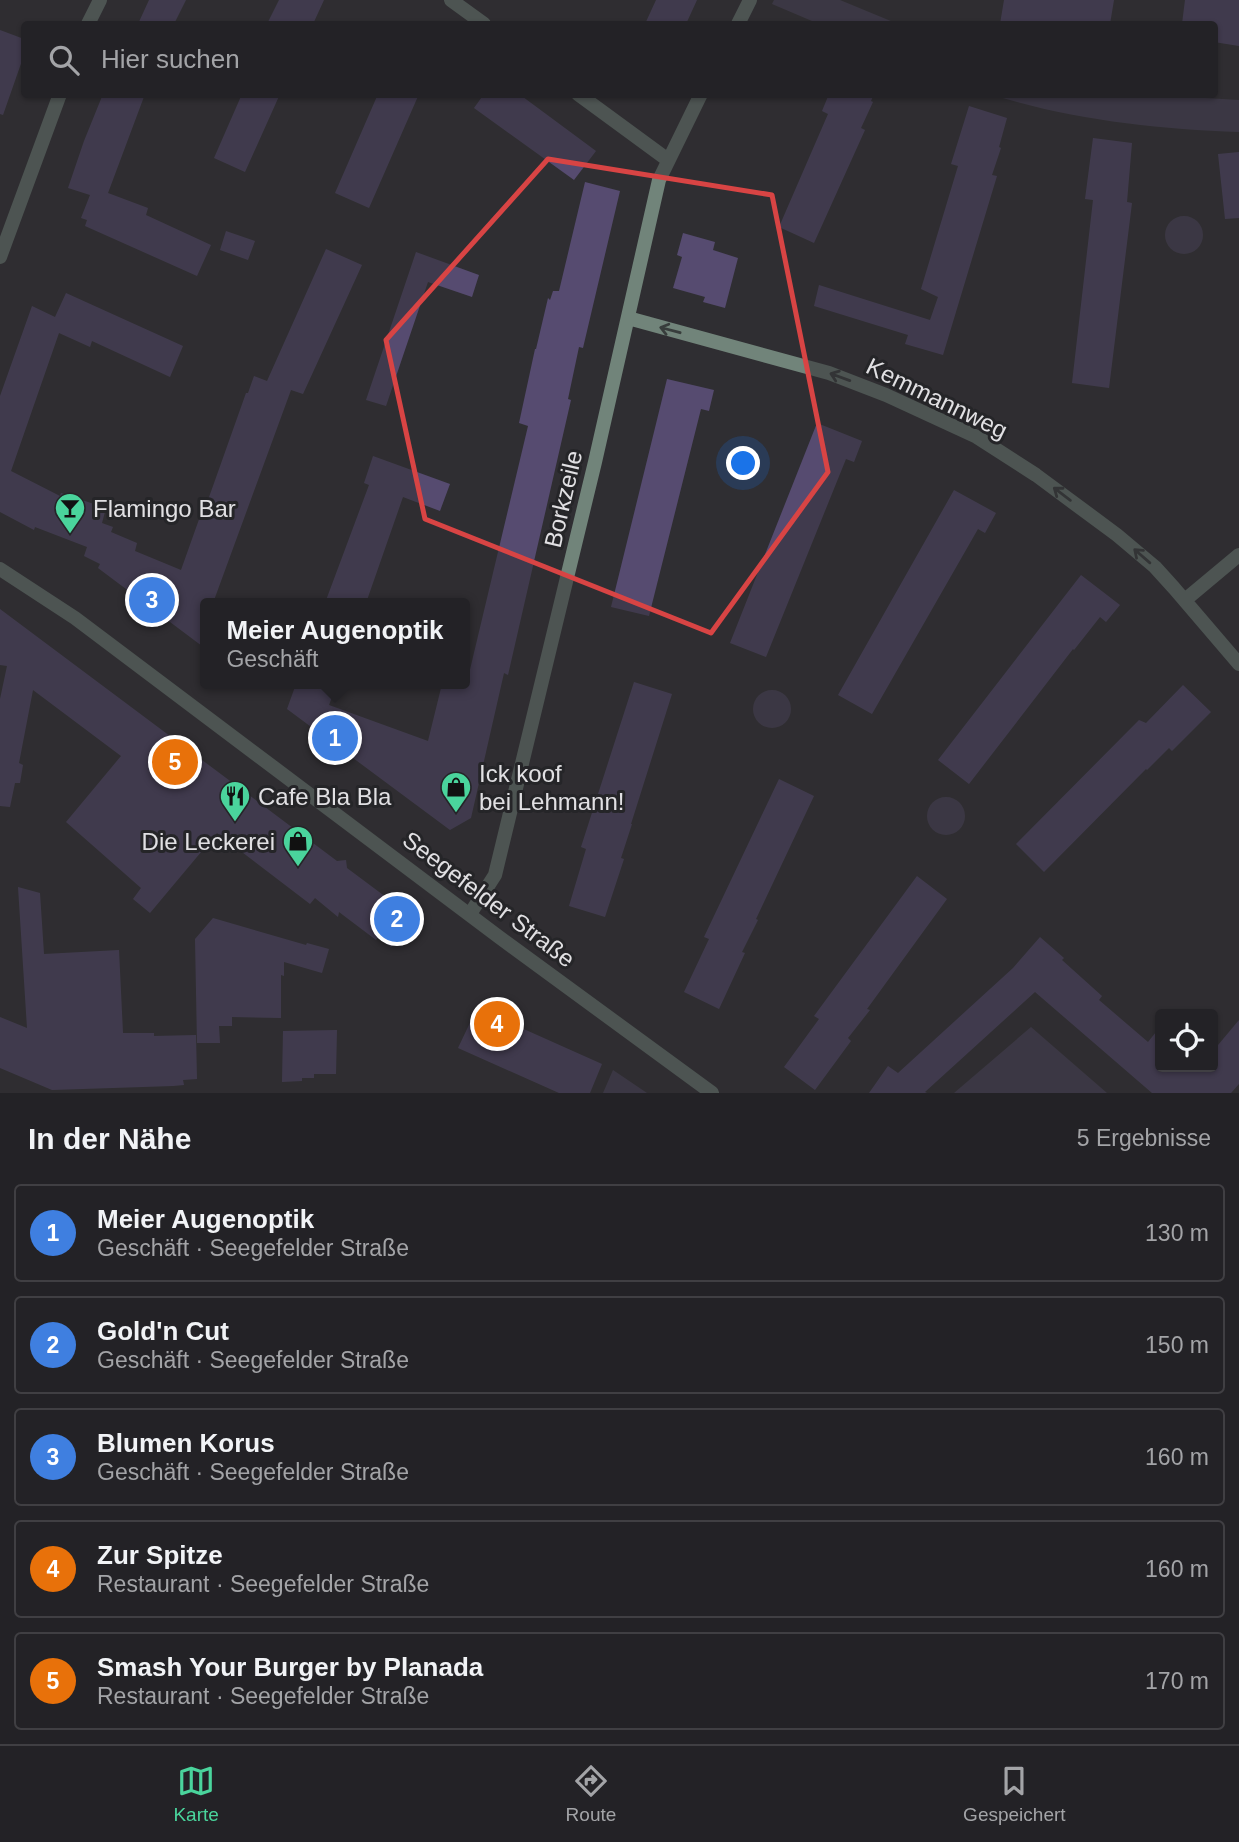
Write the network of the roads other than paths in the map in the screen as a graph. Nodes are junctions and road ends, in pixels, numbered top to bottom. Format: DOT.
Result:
graph roads {
  1 [pos="100,0"];
  2 [pos="451,0"];
  3 [pos="750,0"];
  4 [pos="90,21"];
  5 [pos="480,21"];
  6 [pos="740,21"];
  7 [pos="59,98"];
  8 [pos="584,98"];
  9 [pos="699,98"];
  10 [pos="668,160"];
  11 [pos="0,257"];
  12 [pos="628,318"];
  13 [pos="1239,555"];
  14 [pos="0,569"];
  15 [pos="1185,600"];
  16 [pos="1239,664"];
  17 [pos="470,914"];
  18 [pos="712,1093"];
  1 -- 4 [label="street"];
  2 -- 5 [label="street"];
  3 -- 6 [label="street"];
  7 -- 11 [label="street"];
  8 -- 10 [label="street"];
  9 -- 10 [label="street, Borkzeile"];
  10 -- 12 [label="street, Borkzeile"];
  15 -- 12 [label="street, Kemmannweg, one-way"];
  12 -- 17 [label="street, Borkzeile"];
  13 -- 15 [label="street"];
  14 -- 17 [label="street, Seegefelder Straße"];
  15 -- 16 [label="street, Kemmannweg"];
  17 -- 18 [label="street, Seegefelder Straße"];
}
